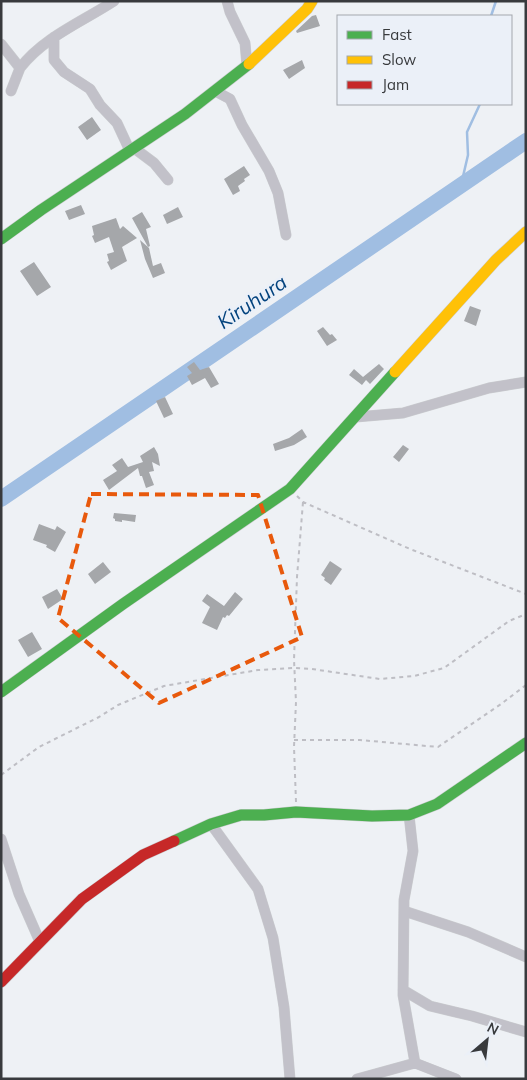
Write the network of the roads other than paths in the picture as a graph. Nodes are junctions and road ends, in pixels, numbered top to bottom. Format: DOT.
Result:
graph roads {
  1 [pos="114,1"];
  2 [pos="227,1"];
  3 [pos="312,1"];
  4 [pos="54,37"];
  5 [pos="1,44"];
  6 [pos="247,66"];
  7 [pos="20,68"];
  8 [pos="11,91"];
  9 [pos="215,91"];
  10 [pos="132,150"];
  11 [pos="168,180"];
  12 [pos="526,232"];
  13 [pos="286,235"];
  14 [pos="1,239"];
  15 [pos="526,382"];
  16 [pos="356,416"];
  17 [pos="1,692"];
  18 [pos="526,743"];
  19 [pos="409,815"];
  20 [pos="211,824"];
  21 [pos="1,840"];
  22 [pos="404,910"];
  23 [pos="40,942"];
  24 [pos="526,957"];
  25 [pos="1,982"];
  26 [pos="403,990"];
  27 [pos="526,1032"];
  28 [pos="415,1063"];
  29 [pos="290,1079"];
  30 [pos="357,1079"];
  31 [pos="456,1079"];
  1 -- 4 [label="street"];
  2 -- 6 [label="street"];
  3 -- 6 [label="street"];
  4 -- 7 [label="street"];
  4 -- 10 [label="street"];
  5 -- 7 [label="street"];
  6 -- 9 [label="street"];
  7 -- 8 [label="street"];
  9 -- 10 [label="street"];
  9 -- 13 [label="street"];
  10 -- 11 [label="street"];
  10 -- 14 [label="street"];
  12 -- 16 [label="street"];
  15 -- 16 [label="street"];
  16 -- 17 [label="street"];
  18 -- 19 [label="street"];
  19 -- 20 [label="street"];
  19 -- 22 [label="street"];
  20 -- 23 [label="street"];
  20 -- 29 [label="street"];
  21 -- 23 [label="street"];
  22 -- 24 [label="street"];
  22 -- 26 [label="street"];
  23 -- 25 [label="street"];
  26 -- 27 [label="street"];
  26 -- 28 [label="street"];
  28 -- 30 [label="street"];
  28 -- 31 [label="street"];
}
